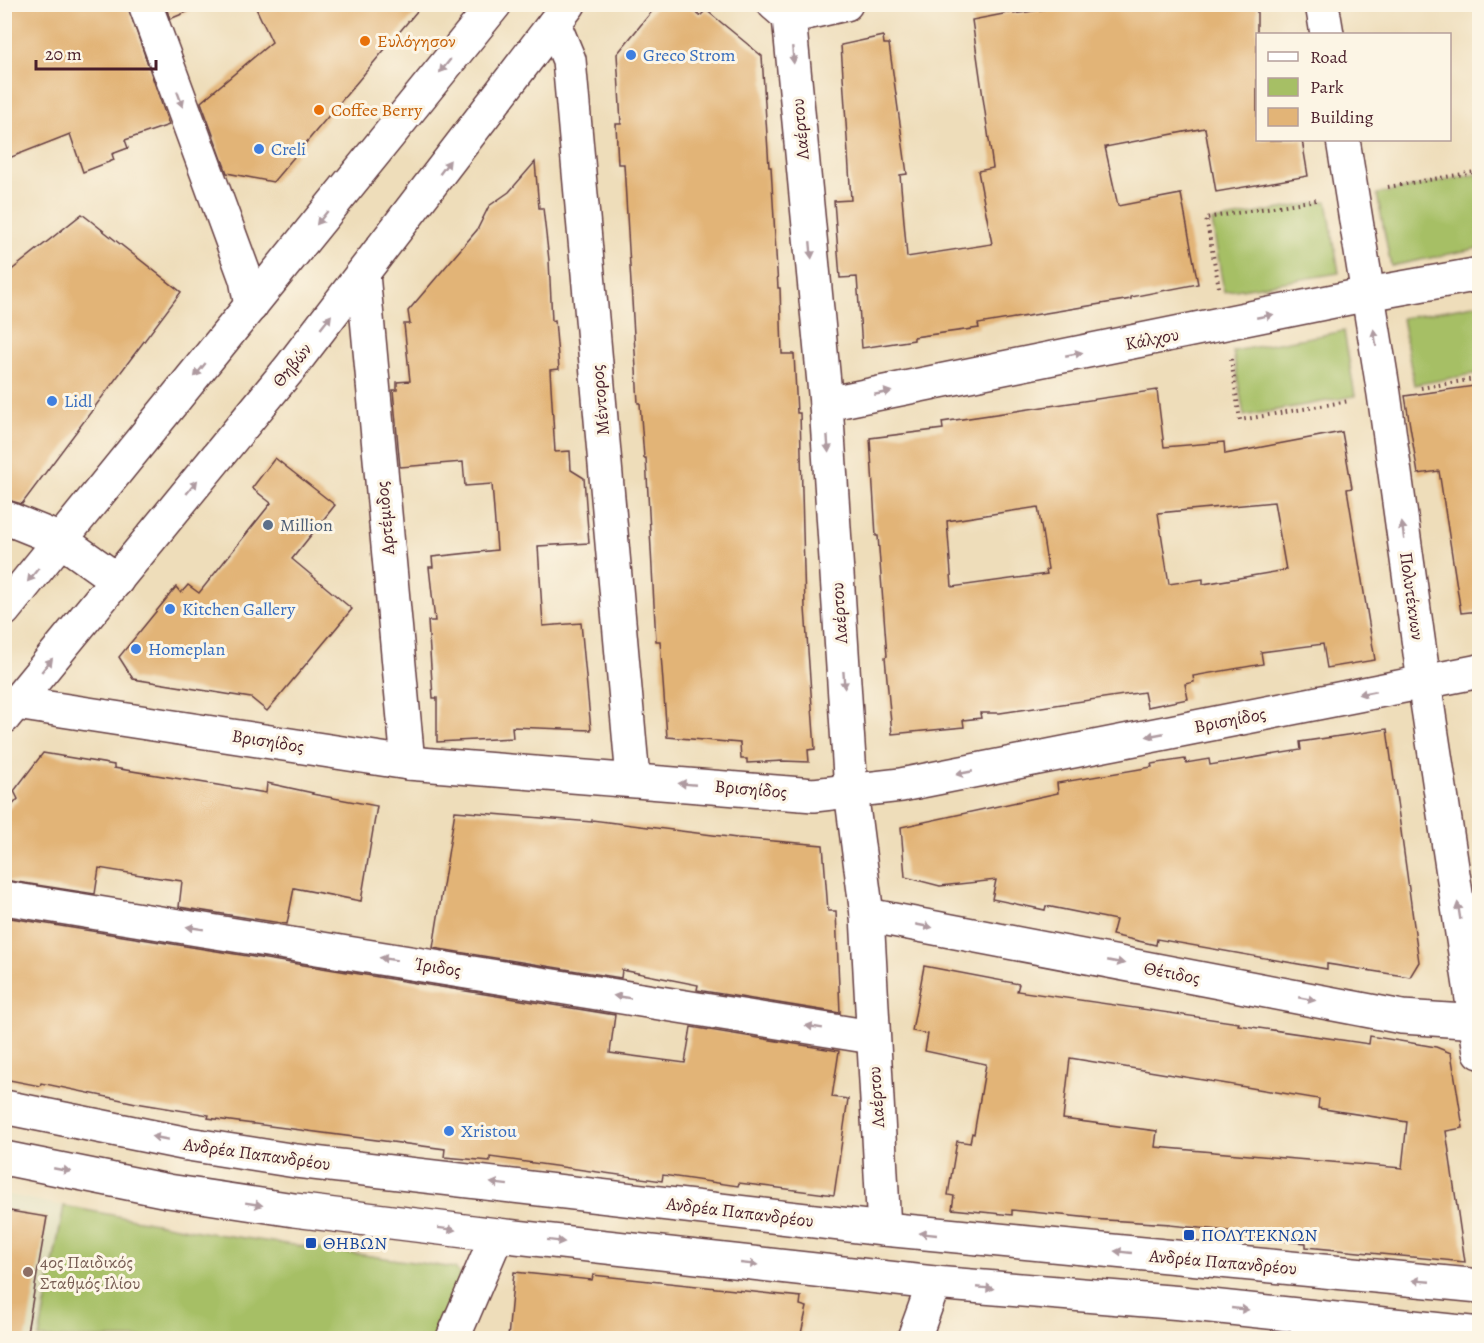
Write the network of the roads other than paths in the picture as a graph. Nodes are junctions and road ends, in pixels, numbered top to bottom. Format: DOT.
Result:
graph roads {
  1 [pos="145,4"];
  2 [pos="495,4"];
  3 [pos="846,4"];
  4 [pos="1322,4"];
  5 [pos="781,11"];
  6 [pos="562,14"];
  7 [pos="1327,33"];
  8 [pos="1344,141"];
  9 [pos="363,274"];
  10 [pos="1479,274"];
  11 [pos="1368,294"];
  12 [pos="251,306"];
  13 [pos="825,404"];
  14 [pos="4,517"];
  15 [pos="61,540"];
  16 [pos="117,580"];
  17 [pos="4,610"];
  18 [pos="1479,671"];
  19 [pos="1424,682"];
  20 [pos="10,710"];
  21 [pos="408,763"];
  22 [pos="633,779"];
  23 [pos="851,790"];
  24 [pos="4,898"];
  25 [pos="867,915"];
  26 [pos="1478,1032"];
  27 [pos="872,1037"];
  28 [pos="4,1107"];
  29 [pos="4,1158"];
  30 [pos="884,1229"];
  31 [pos="497,1235"];
  32 [pos="934,1283"];
  33 [pos="1479,1286"];
  34 [pos="1479,1334"];
  35 [pos="453,1338"];
  36 [pos="914,1338"];
  1 -- 12 [label="street, one-way"];
  2 -- 12 [label="street, one-way"];
  3 -- 5 [label="street"];
  4 -- 7 [label="street"];
  5 -- 13 [label="street, Λαέρτου, one-way"];
  9 -- 6 [label="street, Θηβών, one-way"];
  6 -- 22 [label="street, Μέντορος"];
  8 -- 11 [label="street, Πολυτέκνων"];
  16 -- 9 [label="street, Θηβών, one-way"];
  9 -- 21 [label="street, Αρτέμιδος"];
  10 -- 11 [label="street, Κάλχου"];
  13 -- 11 [label="street, Κάλχου, one-way"];
  19 -- 11 [label="street, Πολυτέκνων, one-way"];
  12 -- 15 [label="street, one-way"];
  13 -- 23 [label="street, Λαέρτου, one-way"];
  14 -- 15 [label="street"];
  15 -- 16 [label="street"];
  15 -- 17 [label="street, one-way"];
  20 -- 16 [label="street, Θηβών, one-way"];
  18 -- 19 [label="street, Βρισηίδος"];
  19 -- 23 [label="street, Βρισηίδος, one-way"];
  26 -- 19 [label="street, Πολυτέκνων, one-way"];
  20 -- 21 [label="street, Βρισηίδος"];
  21 -- 22 [label="street, Βρισηίδος"];
  23 -- 22 [label="street, Βρισηίδος, one-way"];
  23 -- 25 [label="street, Λαέρτου"];
  27 -- 24 [label="street, Ίριδος, one-way"];
  25 -- 26 [label="street, Θέτιδος, one-way"];
  25 -- 27 [label="street, Λαέρτου"];
  27 -- 30 [label="street, Λαέρτου"];
  30 -- 28 [label="street, Ανδρέα Παπανδρέου, one-way"];
  29 -- 31 [label="street, one-way"];
  33 -- 30 [label="street, Ανδρέα Παπανδρέου, one-way"];
  31 -- 32 [label="street, one-way"];
  31 -- 35 [label="street"];
  32 -- 34 [label="street, one-way"];
  32 -- 36 [label="street"];
}
